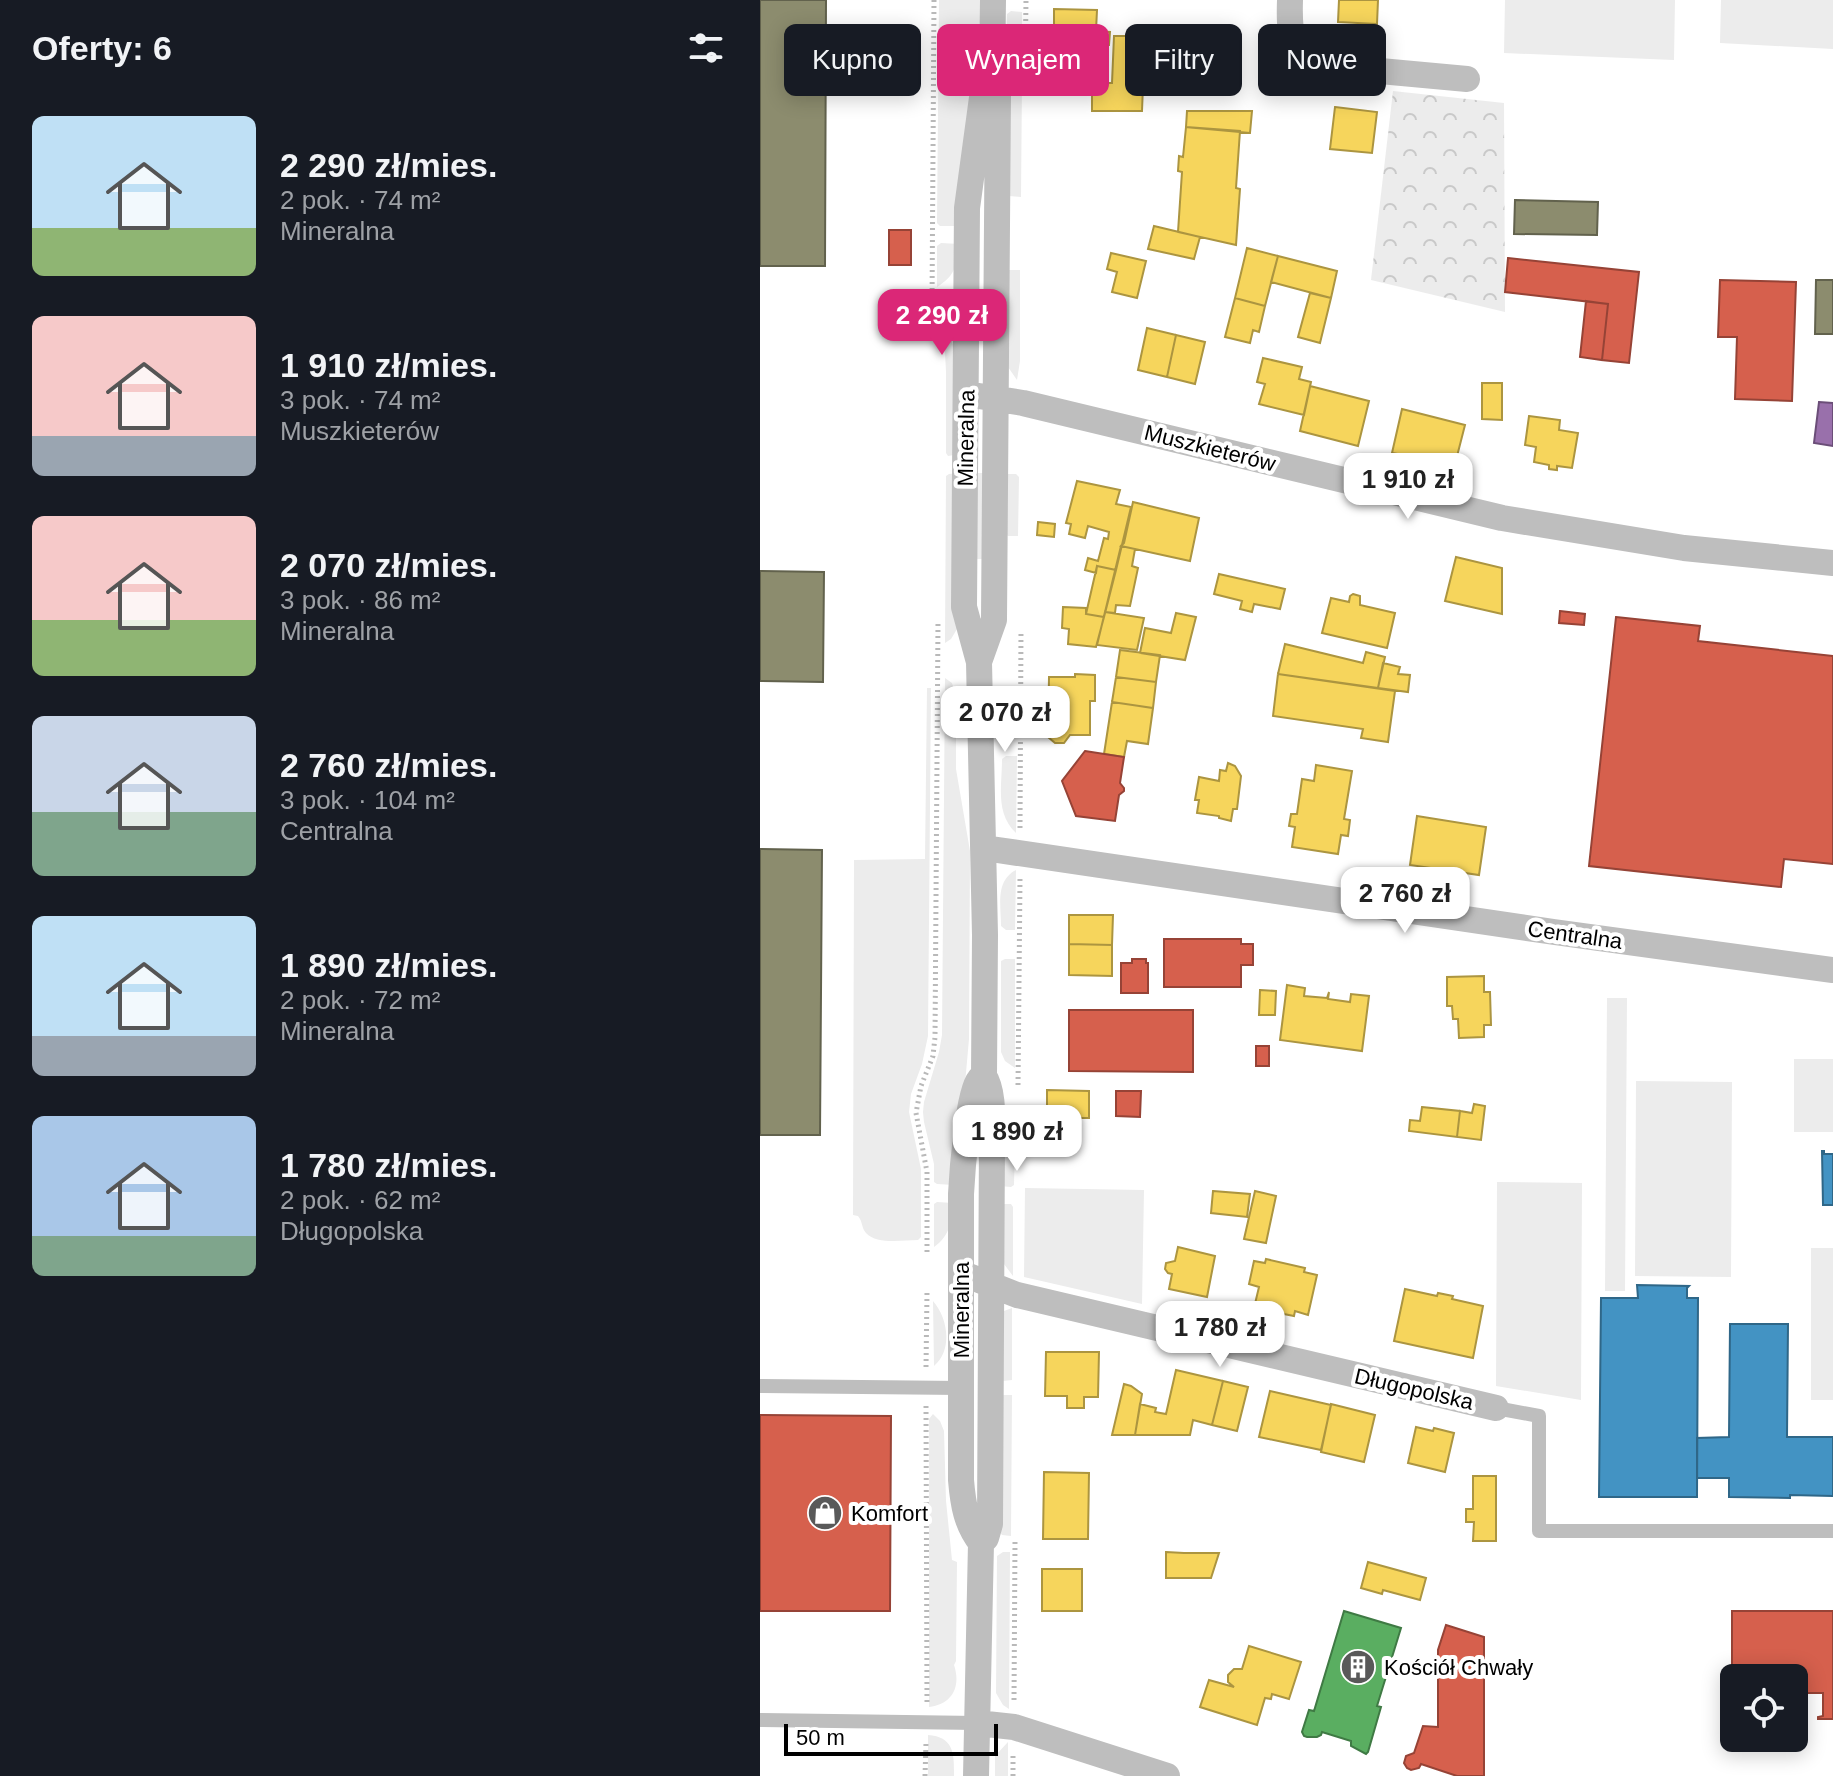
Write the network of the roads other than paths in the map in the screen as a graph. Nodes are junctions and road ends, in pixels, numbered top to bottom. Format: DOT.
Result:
graph roads {
  1 [pos="993,0"];
  2 [pos="1290,0"];
  3 [pos="993,24"];
  4 [pos="1467,79"];
  5 [pos="982,96"];
  6 [pos="998,96"];
  7 [pos="966,394"];
  8 [pos="996,397"];
  9 [pos="1833,563"];
  10 [pos="979,662"];
  11 [pos="984,848"];
  12 [pos="1833,970"];
  13 [pos="984,1076"];
  14 [pos="961,1273"];
  15 [pos="991,1286"];
  16 [pos="760,1386"];
  17 [pos="961,1388"];
  18 [pos="1496,1408"];
  19 [pos="1833,1531"];
  20 [pos="981,1543"];
  21 [pos="760,1720"];
  22 [pos="977,1723"];
  23 [pos="976,1776"];
  24 [pos="1167,1776"];
  1 -- 3 [label="street, Mineralna"];
  2 -- 4 [label="street"];
  5 -- 7 [label="street, Mineralna"];
  6 -- 8 [label="street, Mineralna"];
  7 -- 8 [label="street, Muszkieterów"];
  7 -- 10 [label="street, Mineralna"];
  8 -- 9 [label="street, Muszkieterów"];
  8 -- 10 [label="street, Mineralna"];
  10 -- 11 [label="street, Mineralna"];
  11 -- 12 [label="street, Centralna"];
  11 -- 13 [label="street, Mineralna"];
  13 -- 14 [label="street, Mineralna"];
  13 -- 15 [label="street, Mineralna"];
  14 -- 15 [label="street, Długopolska"];
  14 -- 17 [label="street, Mineralna"];
  15 -- 18 [label="street, Długopolska"];
  15 -- 20 [label="street, Mineralna"];
  16 -- 17 [label="lane"];
  17 -- 20 [label="street, Mineralna"];
  18 -- 19 [label="lane"];
  20 -- 22 [label="street, Mineralna"];
  21 -- 22 [label="lane"];
  22 -- 23 [label="street, Mineralna"];
  22 -- 24 [label="street"];
}
